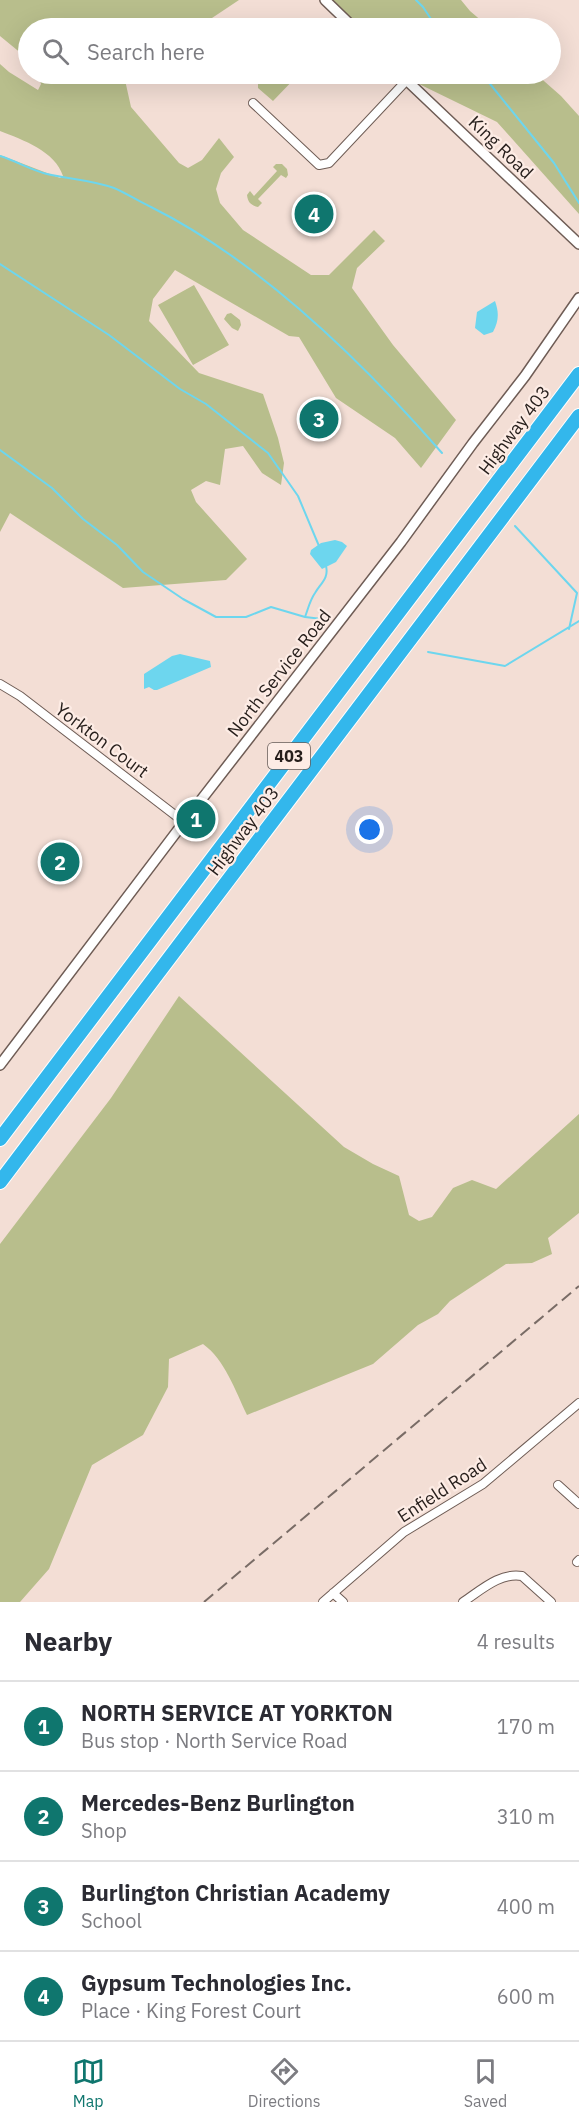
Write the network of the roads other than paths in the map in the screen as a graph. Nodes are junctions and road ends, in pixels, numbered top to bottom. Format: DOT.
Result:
graph roads {
  1 [pos="325,0"];
  2 [pos="344,18"];
  3 [pos="398,84"];
  4 [pos="411,84"];
  5 [pos="253,103"];
  6 [pos="579,244"];
  7 [pos="579,298"];
  8 [pos="579,374"];
  9 [pos="579,416"];
  10 [pos="0,684"];
  11 [pos="184,822"];
  12 [pos="0,1065"];
  13 [pos="0,1138"];
  14 [pos="0,1182"];
  15 [pos="579,1403"];
  16 [pos="558,1485"];
  17 [pos="579,1504"];
  18 [pos="333,1593"];
  19 [pos="322,1602"];
  20 [pos="343,1602"];
  21 [pos="463,1602"];
  22 [pos="551,1602"];
  1 -- 2 [label="street"];
  3 -- 5 [label="street"];
  4 -- 6 [label="street, King Road"];
  7 -- 11 [label="street, North Service Road"];
  8 -- 13 [label="highway, Highway 403 / 403"];
  9 -- 14 [label="highway, Highway 403 / 403"];
  10 -- 11 [label="street, Yorkton Court"];
  11 -- 12 [label="street, North Service Road"];
  15 -- 18 [label="street, Enfield Road"];
  16 -- 17 [label="street"];
  18 -- 19 [label="street, Enfield Road"];
  18 -- 20 [label="street"];
  21 -- 22 [label="street"];
}
